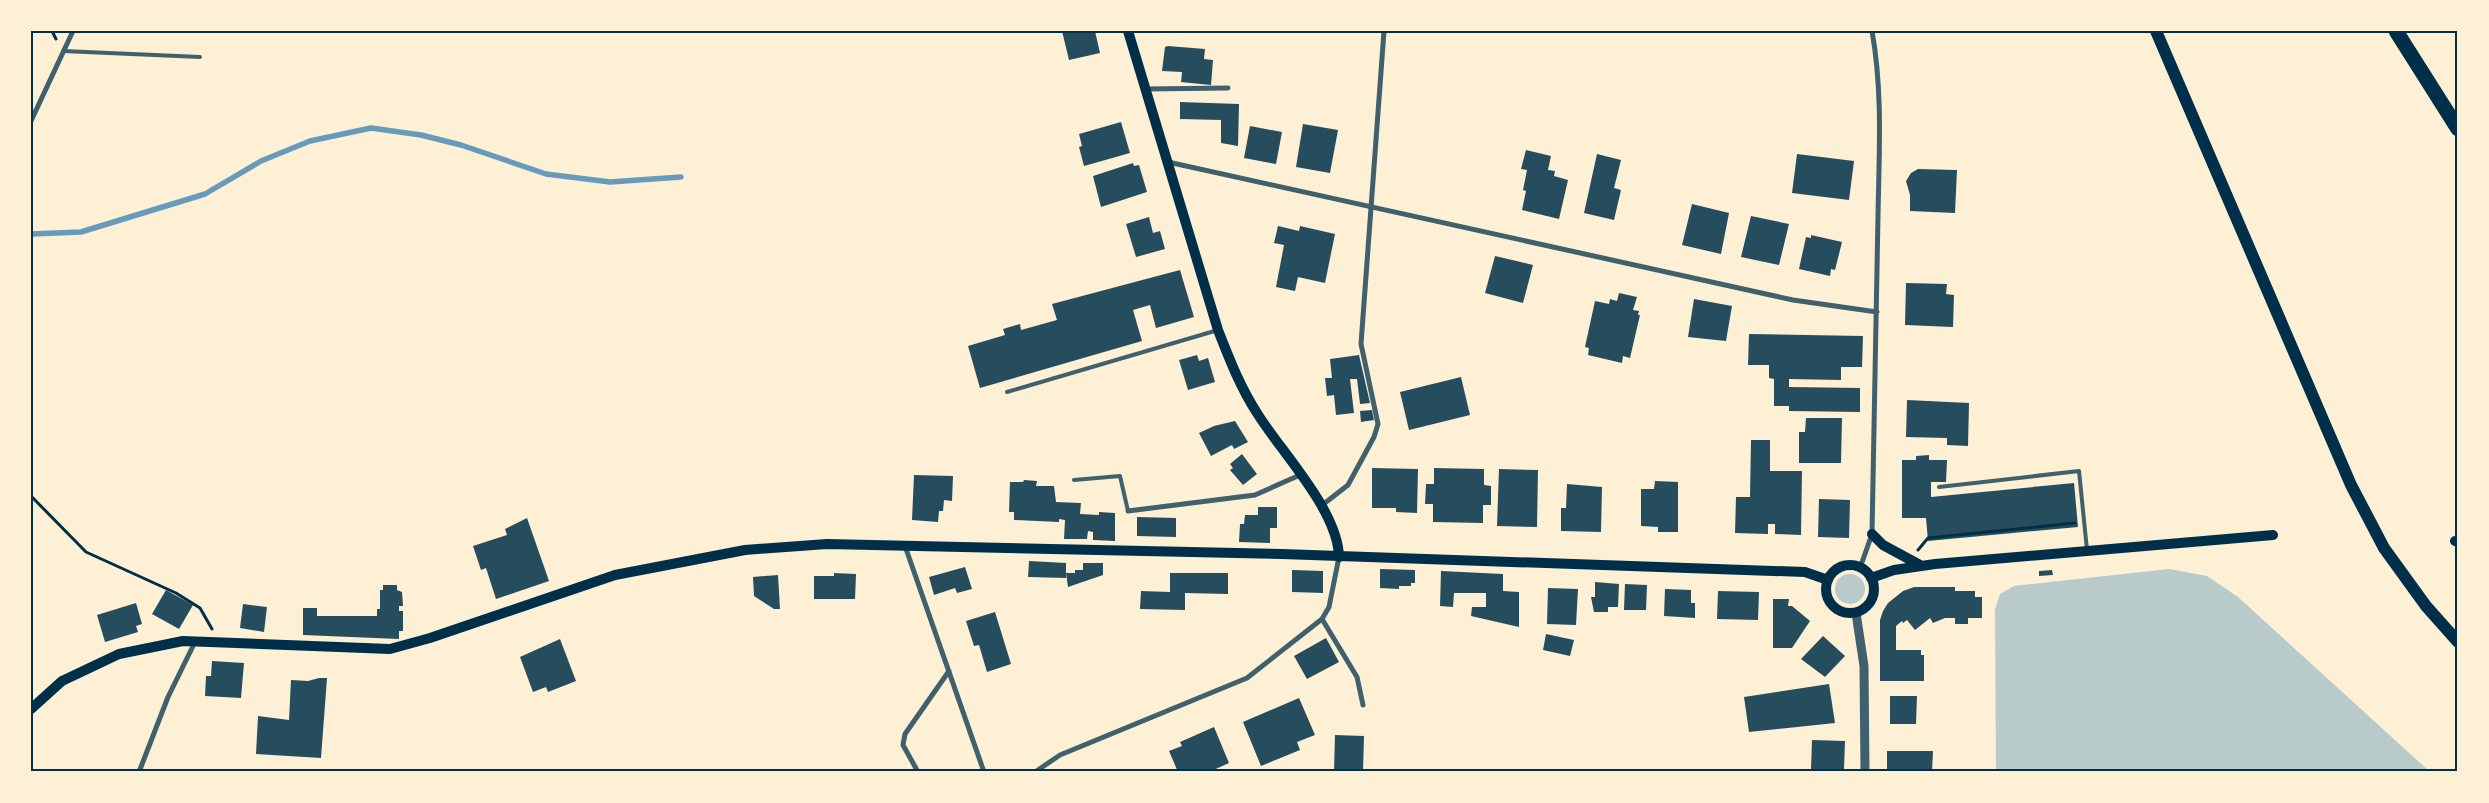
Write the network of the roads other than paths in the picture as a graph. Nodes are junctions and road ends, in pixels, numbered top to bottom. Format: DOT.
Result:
graph roads {
  1 [pos="73,31"];
  2 [pos="1128,31"];
  3 [pos="1384,31"];
  4 [pos="1872,31"];
  5 [pos="2156,31"];
  6 [pos="2396,31"];
  7 [pos="63,50"];
  8 [pos="200,57"];
  9 [pos="1228,88"];
  10 [pos="1144,89"];
  11 [pos="31,121"];
  12 [pos="2458,129"];
  13 [pos="1167,162"];
  14 [pos="1372,206"];
  15 [pos="1877,312"];
  16 [pos="1218,330"];
  17 [pos="1007,392"];
  18 [pos="1300,475"];
  19 [pos="1074,480"];
  20 [pos="1939,487"];
  21 [pos="1321,506"];
  22 [pos="1128,511"];
  23 [pos="1872,534"];
  24 [pos="2272,535"];
  25 [pos="905,546"];
  26 [pos="2087,550"];
  27 [pos="1339,557"];
  28 [pos="1921,565"];
  29 [pos="1860,568"];
  30 [pos="1871,578"];
  31 [pos="1828,580"];
  32 [pos="1856,613"];
  33 [pos="1322,619"];
  34 [pos="195,642"];
  35 [pos="2458,642"];
  36 [pos="949,671"];
  37 [pos="1363,705"];
  38 [pos="31,709"];
  39 [pos="139,772"];
  40 [pos="918,772"];
  41 [pos="984,772"];
  42 [pos="1035,772"];
  43 [pos="1865,772"];
  1 -- 7 [label="street"];
  2 -- 10 [label="main road"];
  3 -- 14 [label="street"];
  4 -- 15 [label="street"];
  5 -- 35 [label="main road"];
  6 -- 12 [label="highway"];
  7 -- 8 [label="lane"];
  7 -- 11 [label="street"];
  9 -- 10 [label="street"];
  10 -- 13 [label="main road"];
  13 -- 14 [label="street"];
  13 -- 16 [label="main road"];
  14 -- 15 [label="street"];
  14 -- 21 [label="street"];
  15 -- 23 [label="street"];
  16 -- 17 [label="lane"];
  16 -- 18 [label="main road"];
  18 -- 21 [label="main road"];
  18 -- 22 [label="street"];
  19 -- 22 [label="lane"];
  20 -- 26 [label="lane"];
  21 -- 27 [label="main road"];
  23 -- 28 [label="main road"];
  23 -- 29 [label="street"];
  24 -- 26 [label="main road"];
  25 -- 27 [label="main road"];
  25 -- 34 [label="main road"];
  25 -- 36 [label="street"];
  26 -- 28 [label="main road"];
  27 -- 31 [label="main road"];
  27 -- 33 [label="street"];
  28 -- 30 [label="main road"];
  29 -- 30 [label="main road"];
  29 -- 31 [label="main road"];
  30 -- 32 [label="main road"];
  31 -- 32 [label="main road"];
  32 -- 43 [label="street"];
  33 -- 37 [label="street"];
  33 -- 42 [label="street"];
  34 -- 38 [label="main road"];
  34 -- 39 [label="street"];
  36 -- 40 [label="street"];
  36 -- 41 [label="street"];
}
